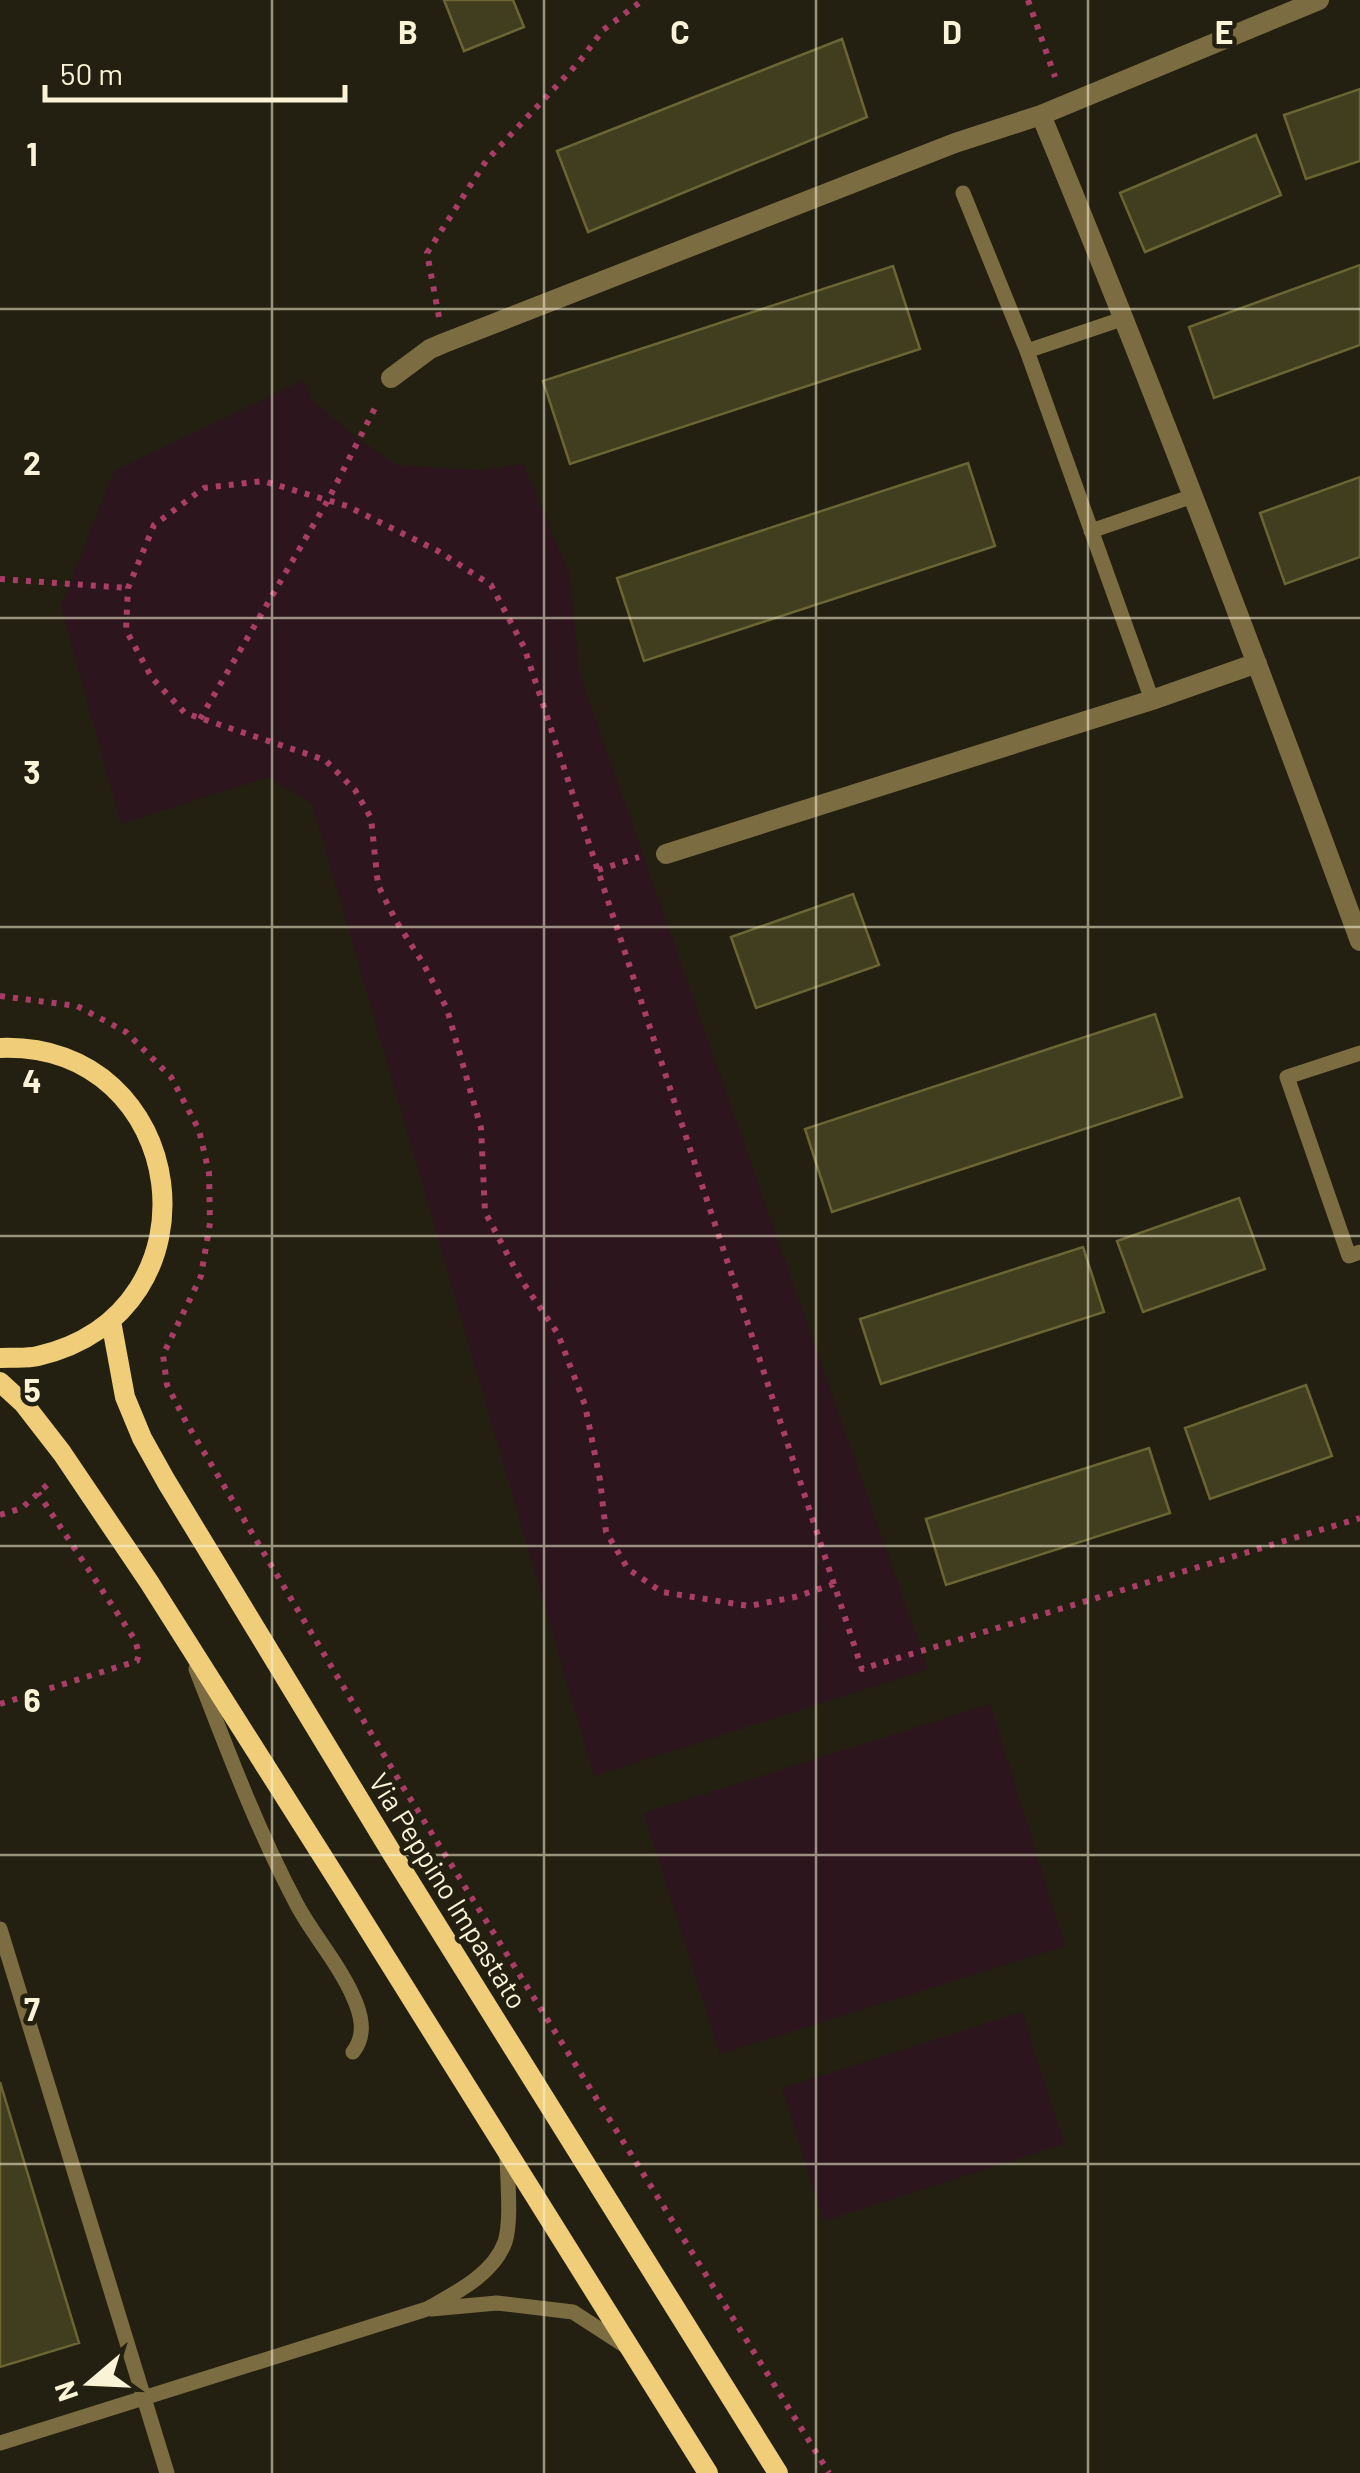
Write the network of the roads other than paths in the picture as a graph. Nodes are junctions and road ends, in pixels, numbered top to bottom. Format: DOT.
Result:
graph roads {
  1 [pos="1319,0"];
  2 [pos="1041,115"];
  3 [pos="963,193"];
  4 [pos="1125,318"];
  5 [pos="1027,351"];
  6 [pos="391,378"];
  7 [pos="1192,496"];
  8 [pos="1091,531"];
  9 [pos="1257,664"];
  10 [pos="1152,700"];
  11 [pos="666,854"];
  12 [pos="1360,941"];
  13 [pos="0,1048"];
  14 [pos="1360,1053"];
  15 [pos="1360,1252"];
  16 [pos="111,1320"];
  17 [pos="0,1358"];
  18 [pos="0,1382"];
  19 [pos="184,1638"];
  20 [pos="0,1929"];
  21 [pos="353,2052"];
  22 [pos="507,2150"];
  23 [pos="427,2309"];
  24 [pos="630,2349"];
  25 [pos="143,2399"];
  26 [pos="0,2444"];
  27 [pos="167,2473"];
  28 [pos="708,2473"];
  29 [pos="778,2473"];
  1 -- 2 [label="street"];
  2 -- 4 [label="street"];
  2 -- 6 [label="street"];
  3 -- 5 [label="lane"];
  4 -- 5 [label="lane"];
  4 -- 7 [label="street"];
  5 -- 8 [label="lane"];
  7 -- 8 [label="lane"];
  7 -- 9 [label="street"];
  8 -- 10 [label="lane"];
  9 -- 10 [label="street"];
  9 -- 12 [label="street"];
  10 -- 11 [label="street"];
  13 -- 16 [label="street"];
  14 -- 15 [label="lane"];
  16 -- 17 [label="street"];
  16 -- 29 [label="street, Via Peppino Impastato"];
  18 -- 19 [label="street"];
  19 -- 21 [label="lane"];
  19 -- 22 [label="street"];
  20 -- 25 [label="lane"];
  22 -- 23 [label="lane"];
  22 -- 24 [label="street"];
  23 -- 24 [label="lane"];
  23 -- 25 [label="lane"];
  24 -- 28 [label="street"];
  25 -- 26 [label="lane"];
  25 -- 27 [label="lane"];
}
